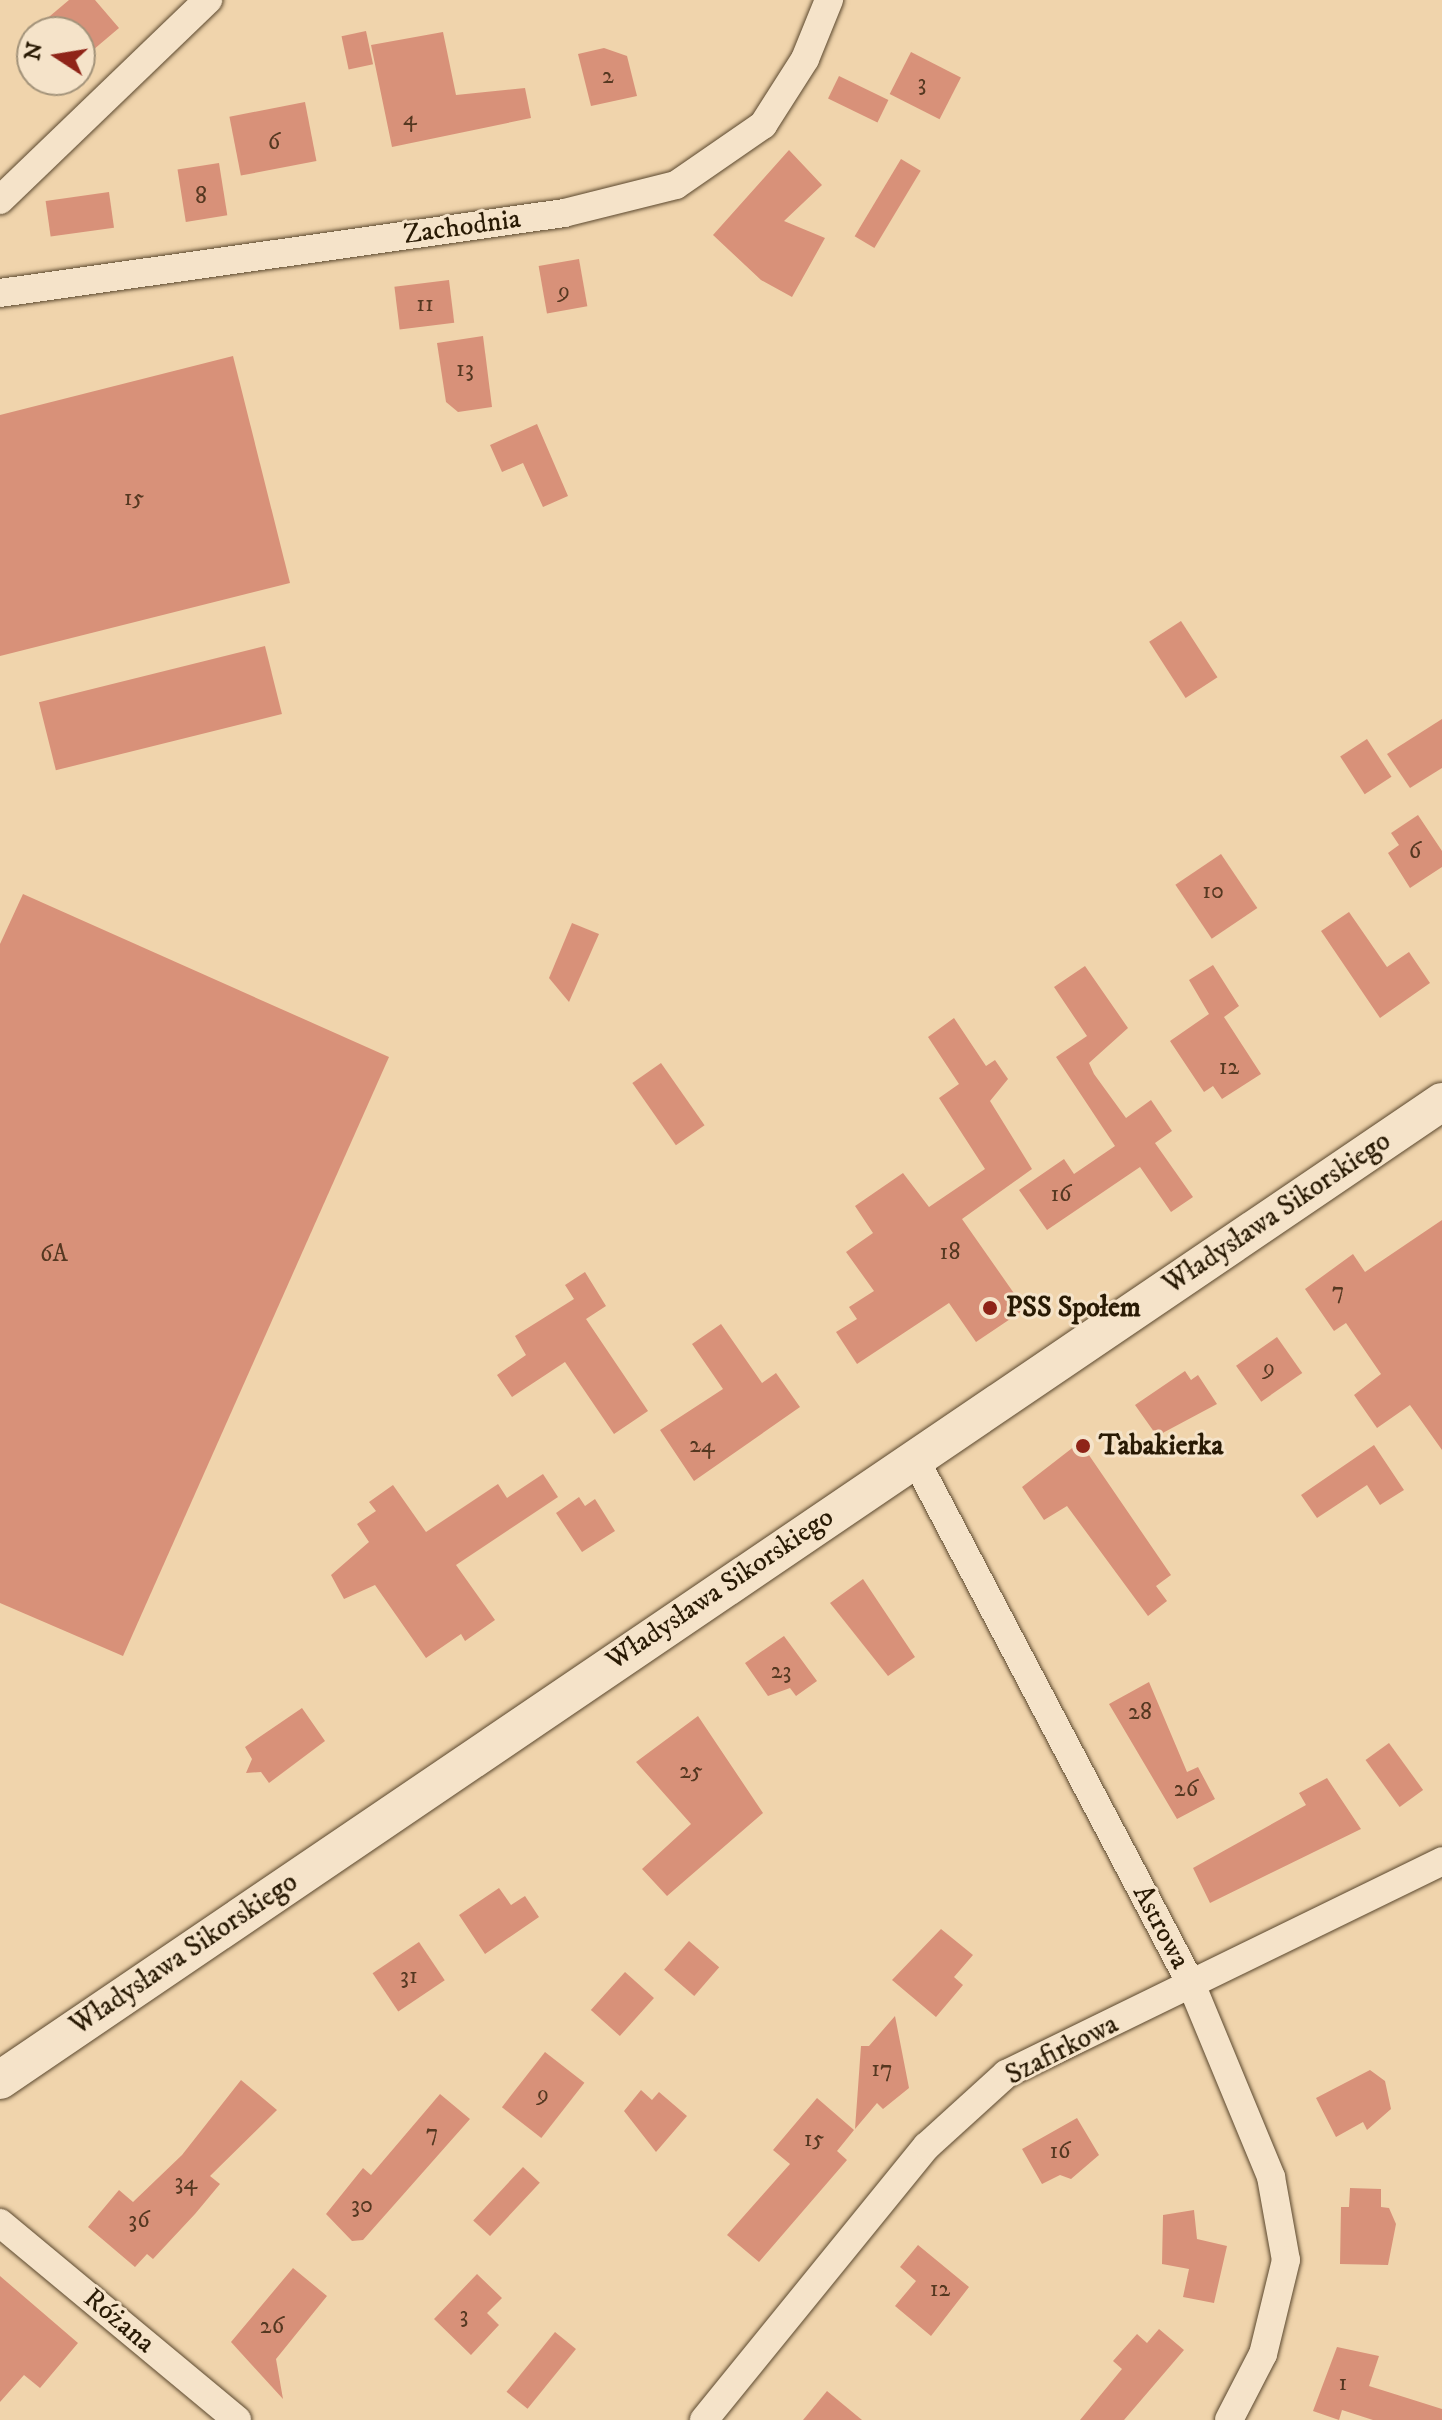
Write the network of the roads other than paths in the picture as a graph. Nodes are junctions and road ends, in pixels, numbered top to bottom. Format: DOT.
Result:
graph roads {
  1 [pos="208,0"];
  2 [pos="829,0"];
  3 [pos="0,200"];
  4 [pos="0,293"];
  5 [pos="1442,1102"];
  6 [pos="915,1459"];
  7 [pos="1442,1861"];
  8 [pos="1192,1986"];
  9 [pos="0,2080"];
  10 [pos="0,2223"];
  11 [pos="237,2420"];
  12 [pos="704,2420"];
  13 [pos="1229,2420"];
  1 -- 3 [label="street"];
  2 -- 4 [label="street, Zachodnia"];
  5 -- 6 [label="main road, Władysława Sikorskiego"];
  6 -- 8 [label="street, Astrowa"];
  6 -- 9 [label="main road, Władysława Sikorskiego"];
  7 -- 8 [label="street, Szafirkowa"];
  8 -- 12 [label="street, Szafirkowa"];
  8 -- 13 [label="street, Astrowa"];
  10 -- 11 [label="street, Różana"];
}
